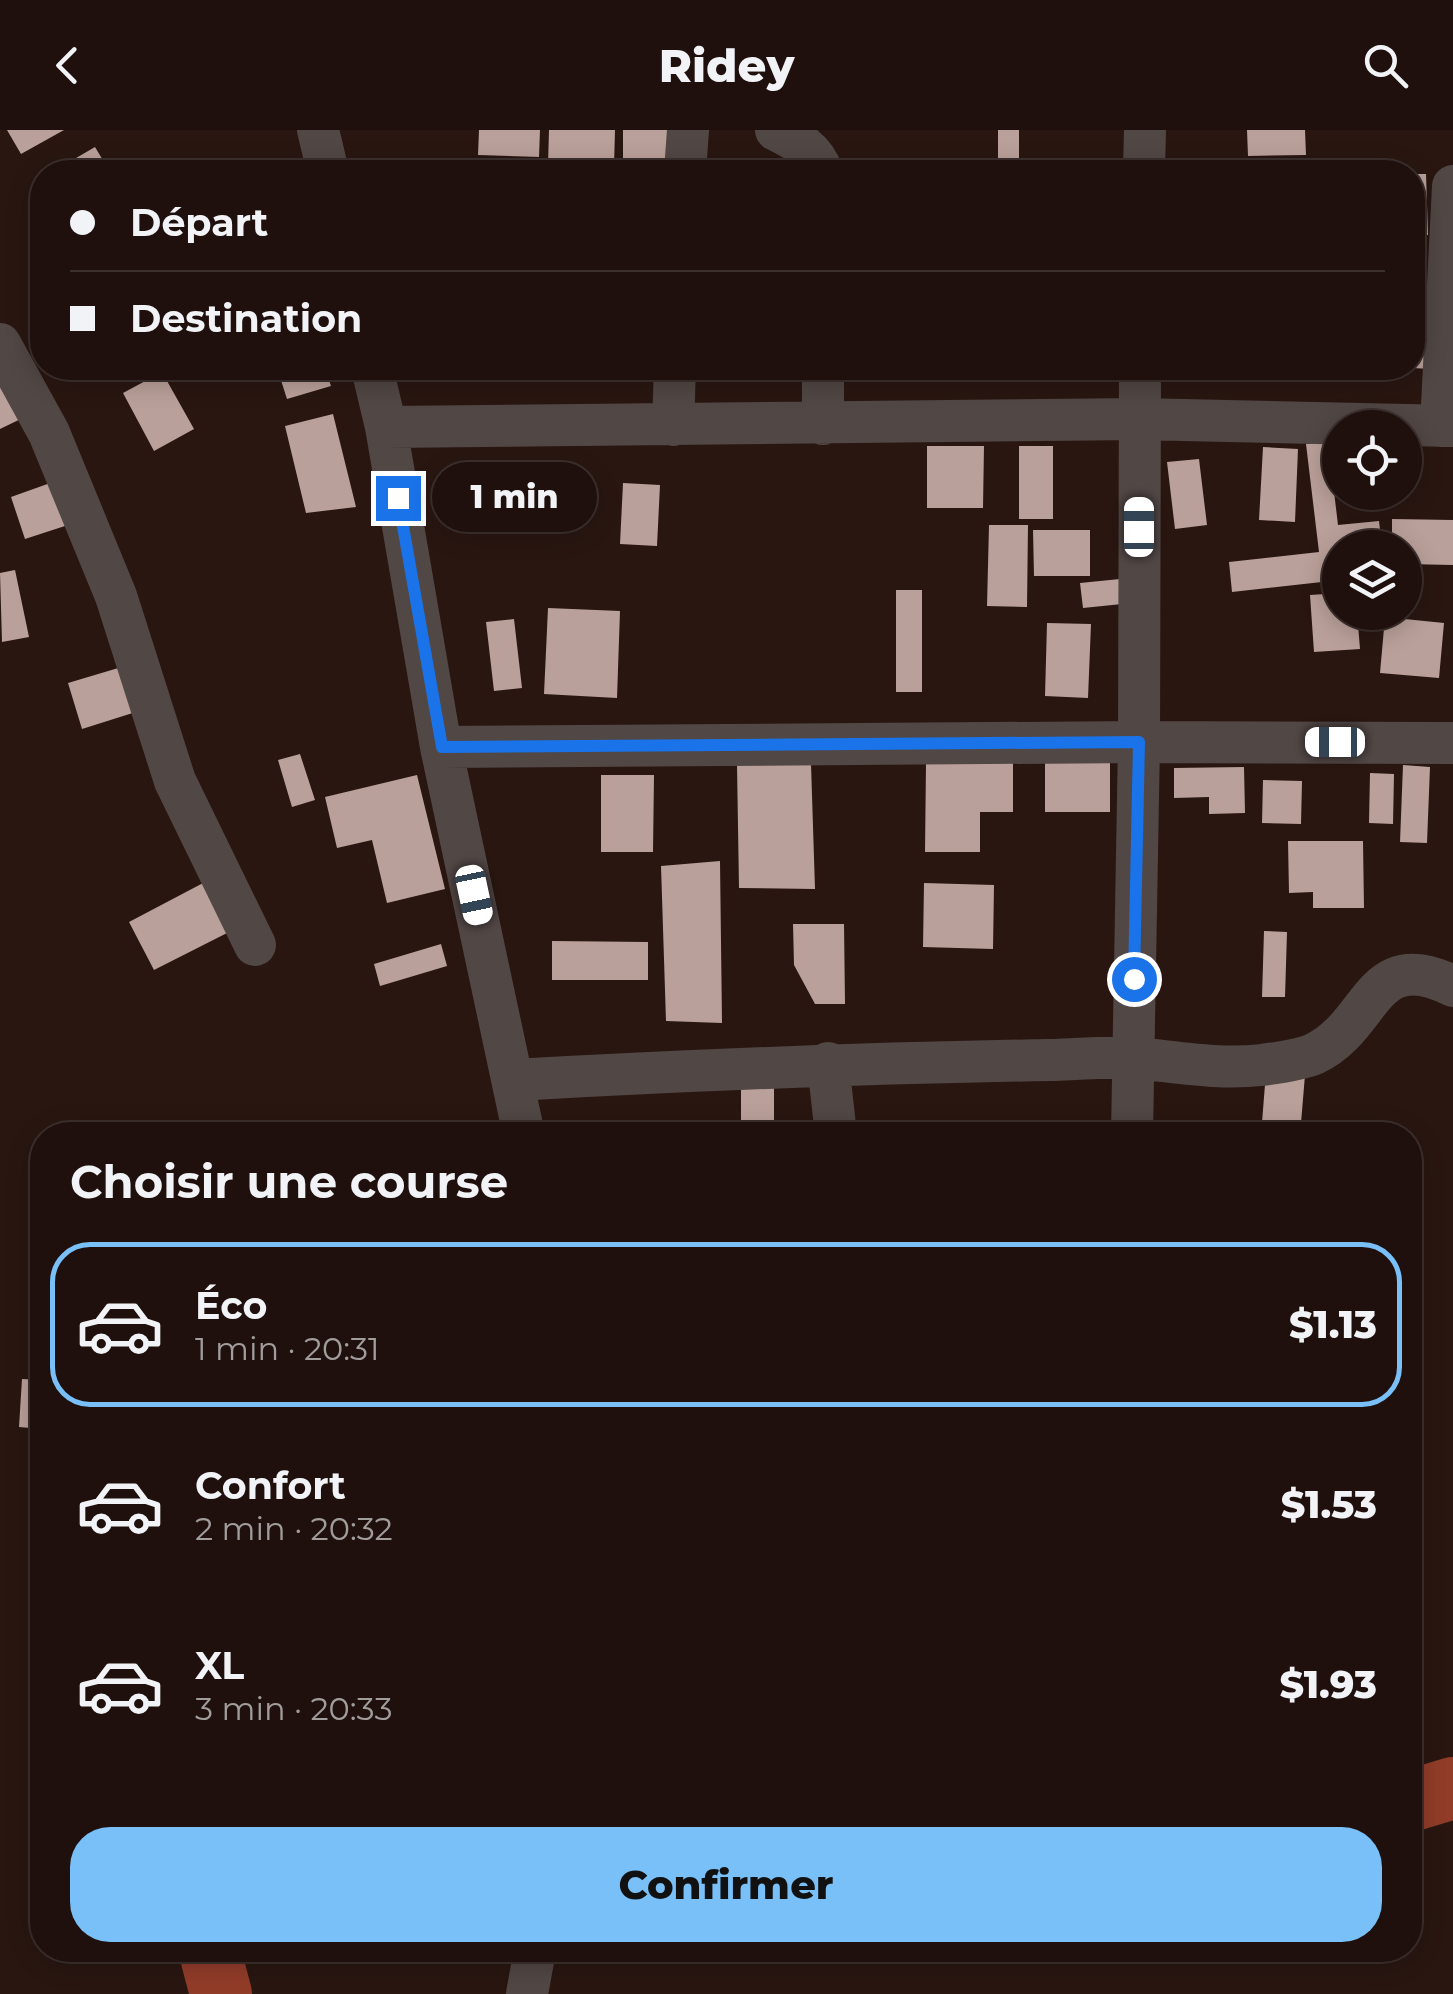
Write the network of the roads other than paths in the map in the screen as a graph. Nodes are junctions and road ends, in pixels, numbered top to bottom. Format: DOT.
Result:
graph roads {
  1 [pos="318,130"];
  2 [pos="688,130"];
  3 [pos="776,130"];
  4 [pos="1146,130"];
  5 [pos="325,160"];
  6 [pos="686,160"];
  7 [pos="815,160"];
  8 [pos="1145,160"];
  9 [pos="1453,186"];
  10 [pos="0,344"];
  11 [pos="375,380"];
  12 [pos="675,380"];
  13 [pos="823,380"];
  14 [pos="1140,380"];
  15 [pos="1139,420"];
  16 [pos="672,424"];
  17 [pos="823,424"];
  18 [pos="1447,426"];
  19 [pos="386,428"];
  20 [pos="1139,742"];
  21 [pos="1453,743"];
  22 [pos="442,747"];
  23 [pos="254,945"];
  24 [pos="1453,986"];
  25 [pos="1132,1058"];
  26 [pos="828,1063"];
  27 [pos="514,1080"];
  28 [pos="522,1122"];
  29 [pos="835,1122"];
  30 [pos="1132,1122"];
  31 [pos="533,1962"];
  32 [pos="526,1994"];
  1 -- 5 [label="street"];
  2 -- 6 [label="street"];
  3 -- 7 [label="street"];
  4 -- 8 [label="street"];
  9 -- 18 [label="street"];
  10 -- 23 [label="street"];
  11 -- 19 [label="street"];
  12 -- 16 [label="street"];
  13 -- 17 [label="street"];
  14 -- 15 [label="street"];
  15 -- 17 [label="street"];
  15 -- 18 [label="street"];
  15 -- 20 [label="street"];
  16 -- 17 [label="street"];
  16 -- 19 [label="street"];
  19 -- 22 [label="street"];
  20 -- 21 [label="street"];
  20 -- 22 [label="street"];
  20 -- 25 [label="street"];
  22 -- 27 [label="street"];
  24 -- 25 [label="street"];
  25 -- 26 [label="street"];
  25 -- 30 [label="street"];
  26 -- 27 [label="street"];
  26 -- 29 [label="street"];
  27 -- 28 [label="street"];
  31 -- 32 [label="street"];
}
